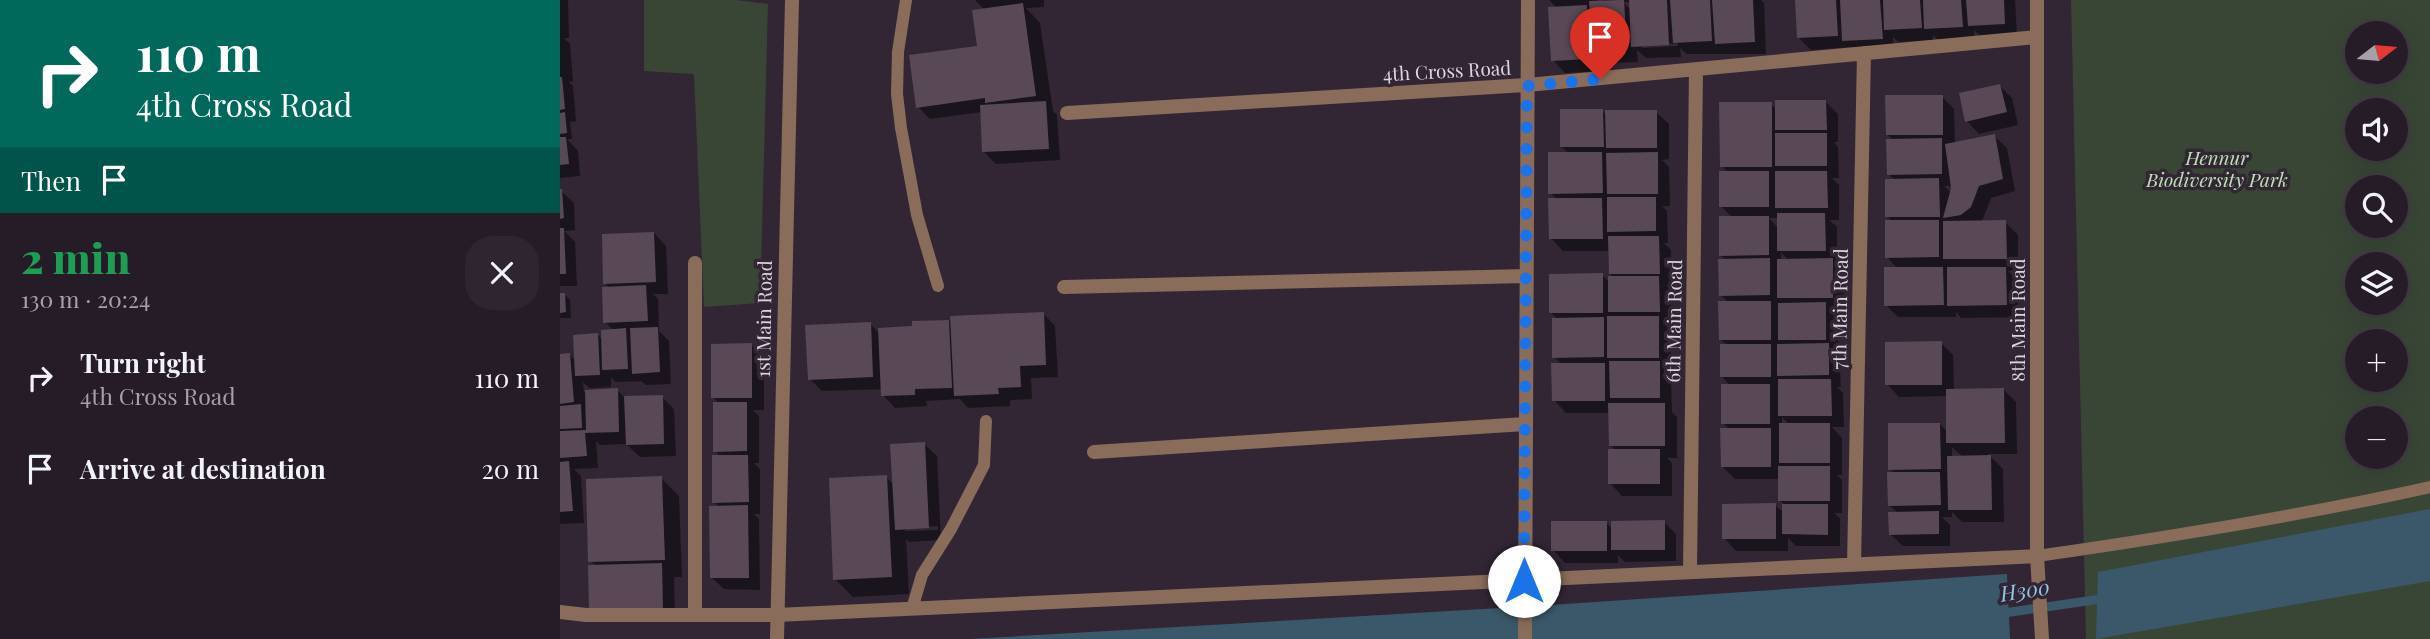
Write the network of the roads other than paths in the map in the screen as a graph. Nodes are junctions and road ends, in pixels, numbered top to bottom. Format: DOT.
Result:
graph roads {
  1 [pos="792,0"];
  2 [pos="906,0"];
  3 [pos="1528,0"];
  4 [pos="2037,0"];
  5 [pos="2037,37"];
  6 [pos="1864,53"];
  7 [pos="1696,70"];
  8 [pos="1527,86"];
  9 [pos="1067,113"];
  10 [pos="695,263"];
  11 [pos="1526,276"];
  12 [pos="938,286"];
  13 [pos="1064,287"];
  14 [pos="986,421"];
  15 [pos="1525,424"];
  16 [pos="1094,452"];
  17 [pos="2430,487"];
  18 [pos="2037,556"];
  19 [pos="1854,565"];
  20 [pos="1690,572"];
  21 [pos="1524,581"];
  22 [pos="912,609"];
  23 [pos="560,612"];
  24 [pos="695,615"];
  25 [pos="776,615"];
  26 [pos="777,639"];
  27 [pos="1525,639"];
  28 [pos="2042,639"];
  1 -- 25 [label="street, 1st Main Road"];
  2 -- 12 [label="lane"];
  3 -- 8 [label="street"];
  4 -- 5 [label="street, 8th Main Road"];
  5 -- 6 [label="street, 4th Cross Road"];
  5 -- 18 [label="street, 8th Main Road"];
  6 -- 7 [label="street, 4th Cross Road"];
  6 -- 19 [label="street, 7th Main Road"];
  7 -- 8 [label="street, 4th Cross Road"];
  7 -- 20 [label="street, 6th Main Road"];
  8 -- 9 [label="street, 4th Cross Road"];
  8 -- 11 [label="street"];
  10 -- 24 [label="street"];
  11 -- 13 [label="street"];
  11 -- 15 [label="street"];
  14 -- 22 [label="lane"];
  15 -- 16 [label="street"];
  15 -- 21 [label="street"];
  17 -- 18 [label="lane"];
  18 -- 19 [label="street"];
  18 -- 28 [label="street, 8th Main Road"];
  19 -- 20 [label="street"];
  20 -- 21 [label="street"];
  21 -- 22 [label="street"];
  21 -- 27 [label="street"];
  22 -- 25 [label="street"];
  23 -- 24 [label="street"];
  24 -- 25 [label="street"];
  25 -- 26 [label="street, 1st Main Road"];
}
